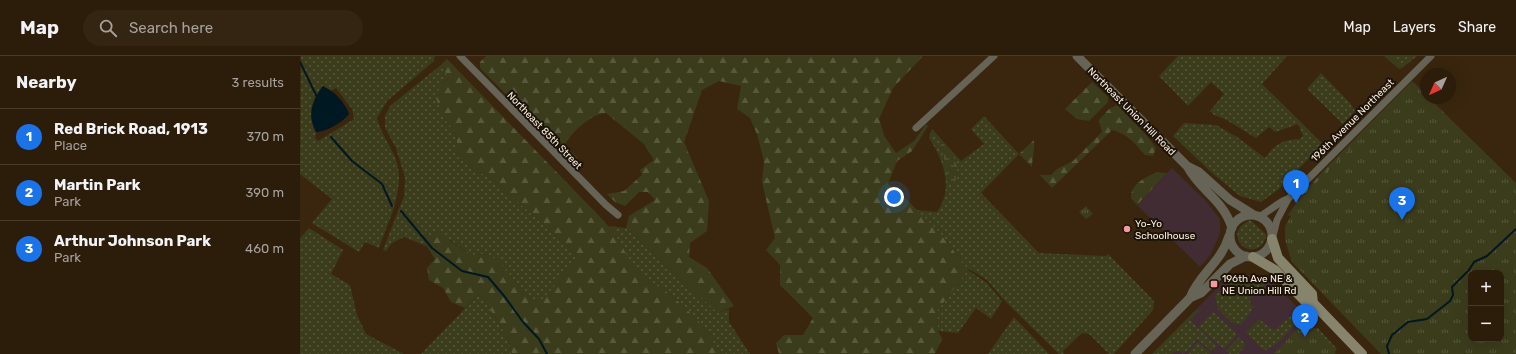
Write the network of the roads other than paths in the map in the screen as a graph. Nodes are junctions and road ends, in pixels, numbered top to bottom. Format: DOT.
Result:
graph roads {
  1 [pos="460,56"];
  2 [pos="994,56"];
  3 [pos="1077,56"];
  4 [pos="1431,56"];
  5 [pos="916,128"];
  6 [pos="1187,166"];
  7 [pos="1288,199"];
  8 [pos="618,215"];
  9 [pos="1257,215"];
  10 [pos="1231,230"];
  11 [pos="1273,238"];
  12 [pos="1249,257"];
  13 [pos="1190,298"];
  14 [pos="1313,303"];
  15 [pos="1135,354"];
  16 [pos="1362,354"];
  1 -- 8 [label="street, Northeast 85th Street"];
  2 -- 5 [label="street"];
  3 -- 6 [label="street, Northeast Union Hill Road"];
  4 -- 7 [label="street, 196th Avenue Northeast"];
  6 -- 9 [label="street, Northeast Union Hill Road"];
  6 -- 10 [label="street, Northeast Union Hill Road"];
  7 -- 9 [label="street, 196th Avenue Northeast"];
  7 -- 11 [label="street, 196th Avenue Northeast"];
  9 -- 10 [label="street"];
  9 -- 11 [label="street"];
  10 -- 12 [label="street"];
  10 -- 13 [label="street"];
  11 -- 12 [label="street"];
  11 -- 14 [label="main road"];
  12 -- 13 [label="street"];
  12 -- 14 [label="main road"];
  13 -- 15 [label="street"];
  14 -- 16 [label="main road"];
}
